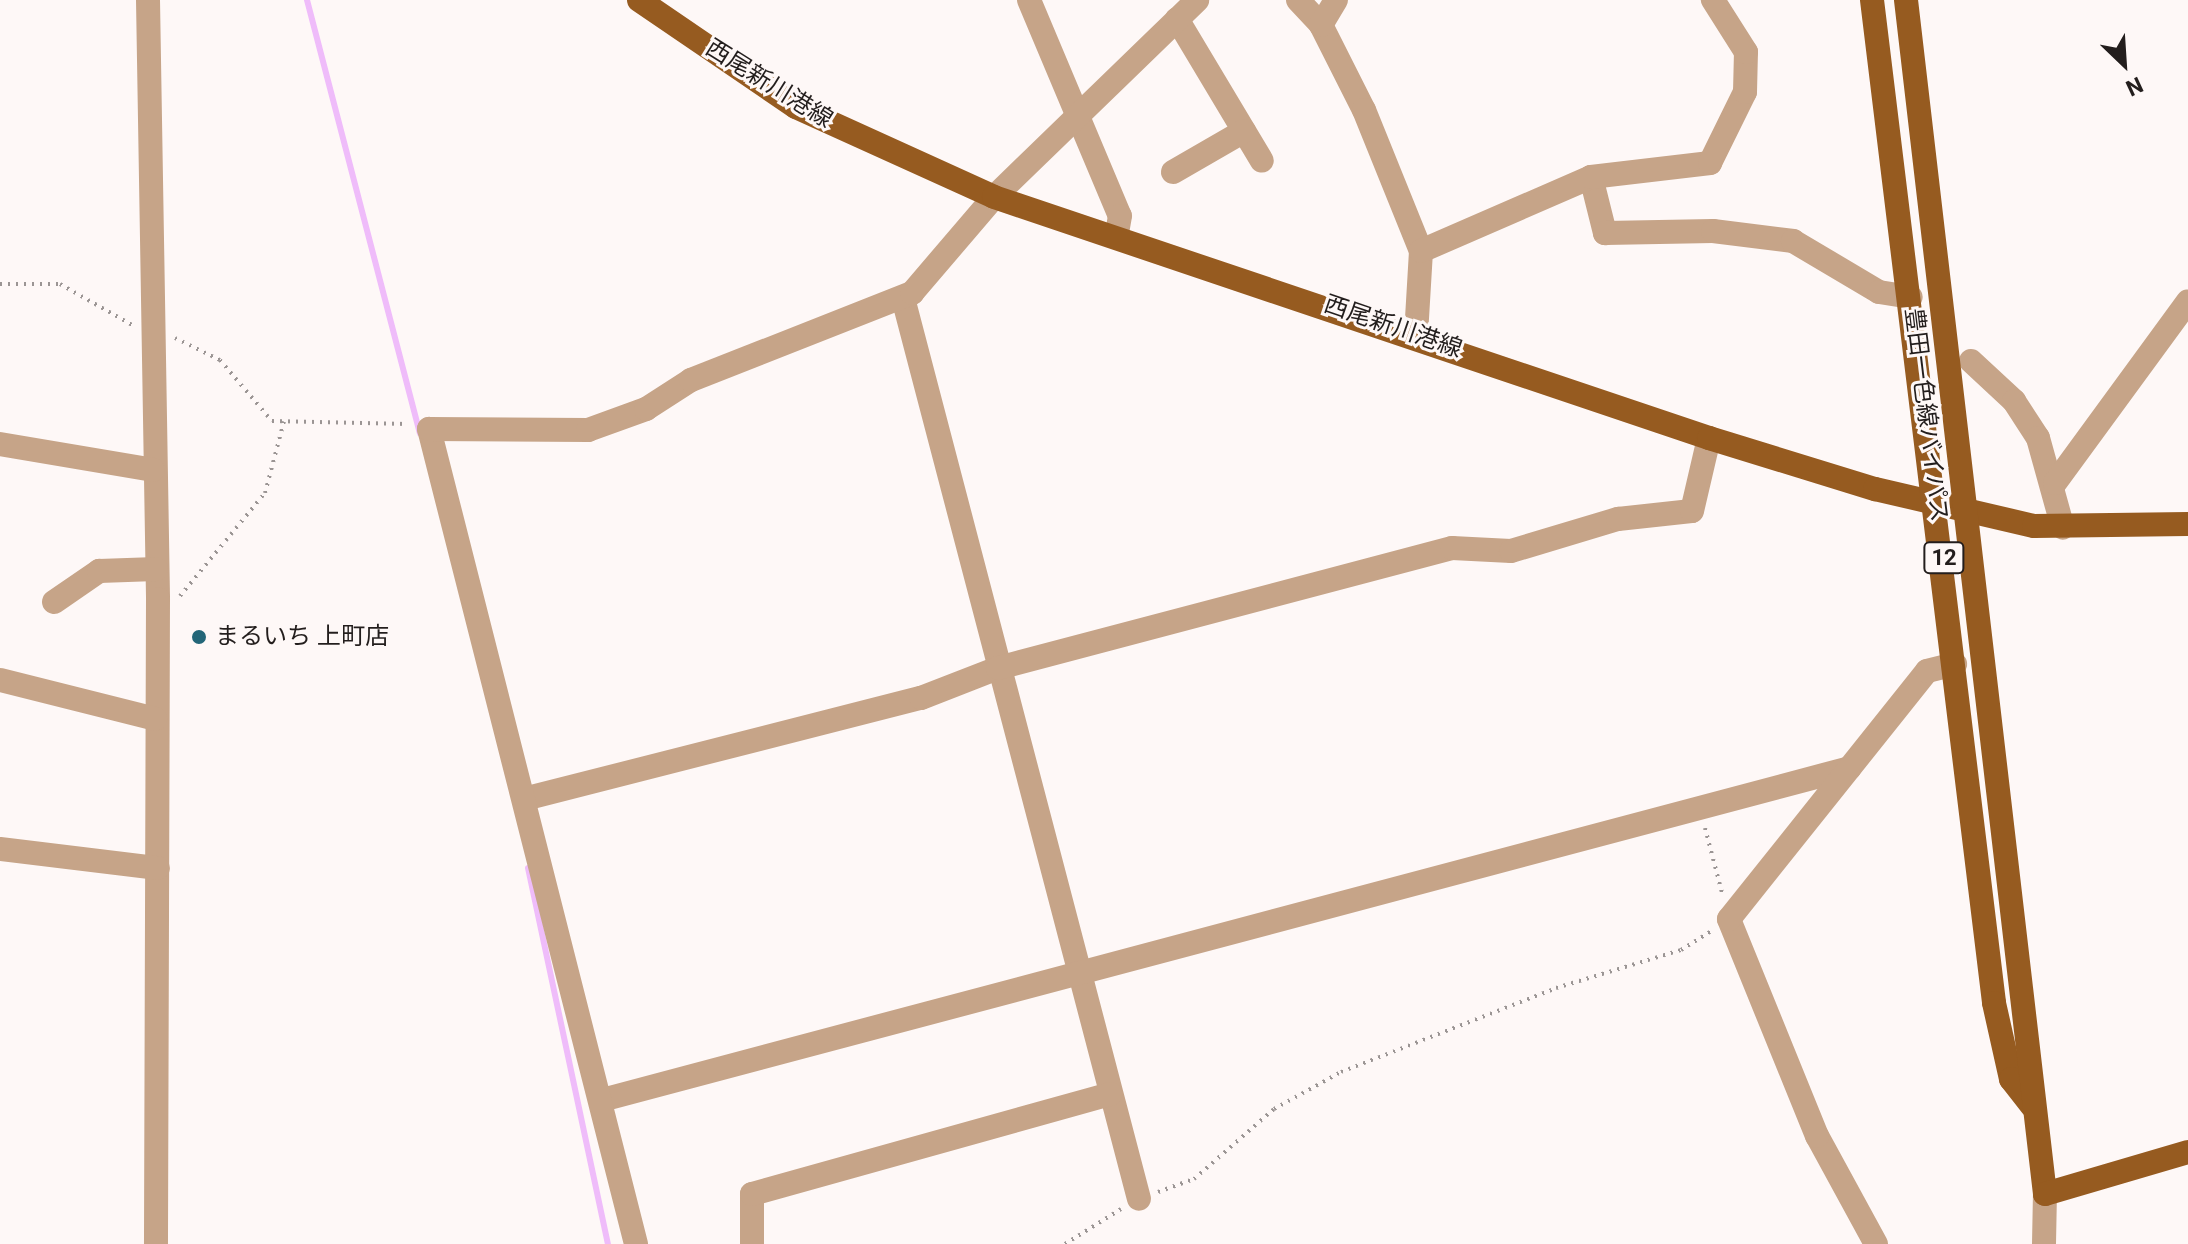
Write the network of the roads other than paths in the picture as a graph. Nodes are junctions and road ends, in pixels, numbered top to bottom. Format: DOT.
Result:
graph roads {
  1 [pos="148,0"];
  2 [pos="639,0"];
  3 [pos="1029,0"];
  4 [pos="1197,0"];
  5 [pos="1298,0"];
  6 [pos="1336,0"];
  7 [pos="1713,0"];
  8 [pos="1872,0"];
  9 [pos="1906,0"];
  10 [pos="1177,19"];
  11 [pos="1321,25"];
  12 [pos="1081,117"];
  13 [pos="1244,131"];
  14 [pos="1262,161"];
  15 [pos="1173,172"];
  16 [pos="1591,177"];
  17 [pos="994,197"];
  18 [pos="1117,233"];
  19 [pos="1421,251"];
  20 [pos="1911,297"];
  21 [pos="903,298"];
  22 [pos="2188,301"];
  23 [pos="1416,334"];
  24 [pos="1971,361"];
  25 [pos="1709,438"];
  26 [pos="0,444"];
  27 [pos="153,470"];
  28 [pos="2055,483"];
  29 [pos="1939,505"];
  30 [pos="1966,513"];
  31 [pos="2188,524"];
  32 [pos="2063,528"];
  33 [pos="156,569"];
  34 [pos="54,602"];
  35 [pos="1955,664"];
  36 [pos="998,668"];
  37 [pos="0,680"];
  38 [pos="155,719"];
  39 [pos="1850,768"];
  40 [pos="524,799"];
  41 [pos="0,849"];
  42 [pos="158,868"];
  43 [pos="1078,974"];
  44 [pos="1110,1094"];
  45 [pos="602,1100"];
  46 [pos="2033,1108"];
  47 [pos="2188,1152"];
  48 [pos="2045,1194"];
  49 [pos="1139,1199"];
  50 [pos="156,1244"];
  51 [pos="636,1244"];
  52 [pos="752,1244"];
  53 [pos="1869,1244"];
  54 [pos="1876,1244"];
  55 [pos="2044,1244"];
  1 -- 27 [label="street"];
  2 -- 17 [label="main road, 西尾新川港線"];
  3 -- 12 [label="street"];
  4 -- 10 [label="street"];
  5 -- 11 [label="street"];
  6 -- 11 [label="street"];
  7 -- 16 [label="street"];
  8 -- 20 [label="main road, 豊田一色線バイパス / 12"];
  9 -- 30 [label="main road, 豊田一色線バイパス / 12"];
  10 -- 12 [label="street"];
  10 -- 13 [label="street"];
  11 -- 19 [label="street"];
  12 -- 17 [label="street"];
  12 -- 18 [label="street"];
  13 -- 14 [label="street"];
  13 -- 15 [label="street"];
  16 -- 19 [label="street"];
  16 -- 20 [label="street"];
  17 -- 18 [label="main road, 西尾新川港線"];
  17 -- 21 [label="street"];
  18 -- 23 [label="main road, 西尾新川港線"];
  19 -- 23 [label="street"];
  20 -- 29 [label="main road, 豊田一色線バイパス / 12"];
  21 -- 36 [label="street"];
  21 -- 40 [label="street"];
  22 -- 28 [label="street"];
  23 -- 25 [label="main road, 西尾新川港線"];
  24 -- 28 [label="street"];
  25 -- 29 [label="main road, 西尾新川港線"];
  25 -- 36 [label="street"];
  26 -- 27 [label="street"];
  27 -- 33 [label="street"];
  28 -- 32 [label="street"];
  29 -- 30 [label="main road, 西尾新川港線"];
  29 -- 35 [label="main road, 豊田一色線バイパス / 12"];
  30 -- 32 [label="main road, 西尾新川港線"];
  30 -- 46 [label="main road, 豊田一色線バイパス / 12"];
  31 -- 32 [label="main road, 西尾新川港線"];
  33 -- 34 [label="street"];
  33 -- 38 [label="street"];
  35 -- 39 [label="street"];
  35 -- 46 [label="main road, 豊田一色線バイパス / 12"];
  36 -- 40 [label="street"];
  36 -- 43 [label="street"];
  37 -- 38 [label="street"];
  38 -- 42 [label="street"];
  39 -- 43 [label="street"];
  39 -- 54 [label="street"];
  40 -- 45 [label="street"];
  41 -- 42 [label="street"];
  42 -- 50 [label="street"];
  43 -- 44 [label="street"];
  43 -- 45 [label="street"];
  44 -- 49 [label="street"];
  44 -- 52 [label="street"];
  45 -- 51 [label="street"];
  46 -- 48 [label="main road, 豊田一色線バイパス / 12"];
  47 -- 48 [label="main road"];
  48 -- 55 [label="street"];
  53 -- 54 [label="street"];
}
